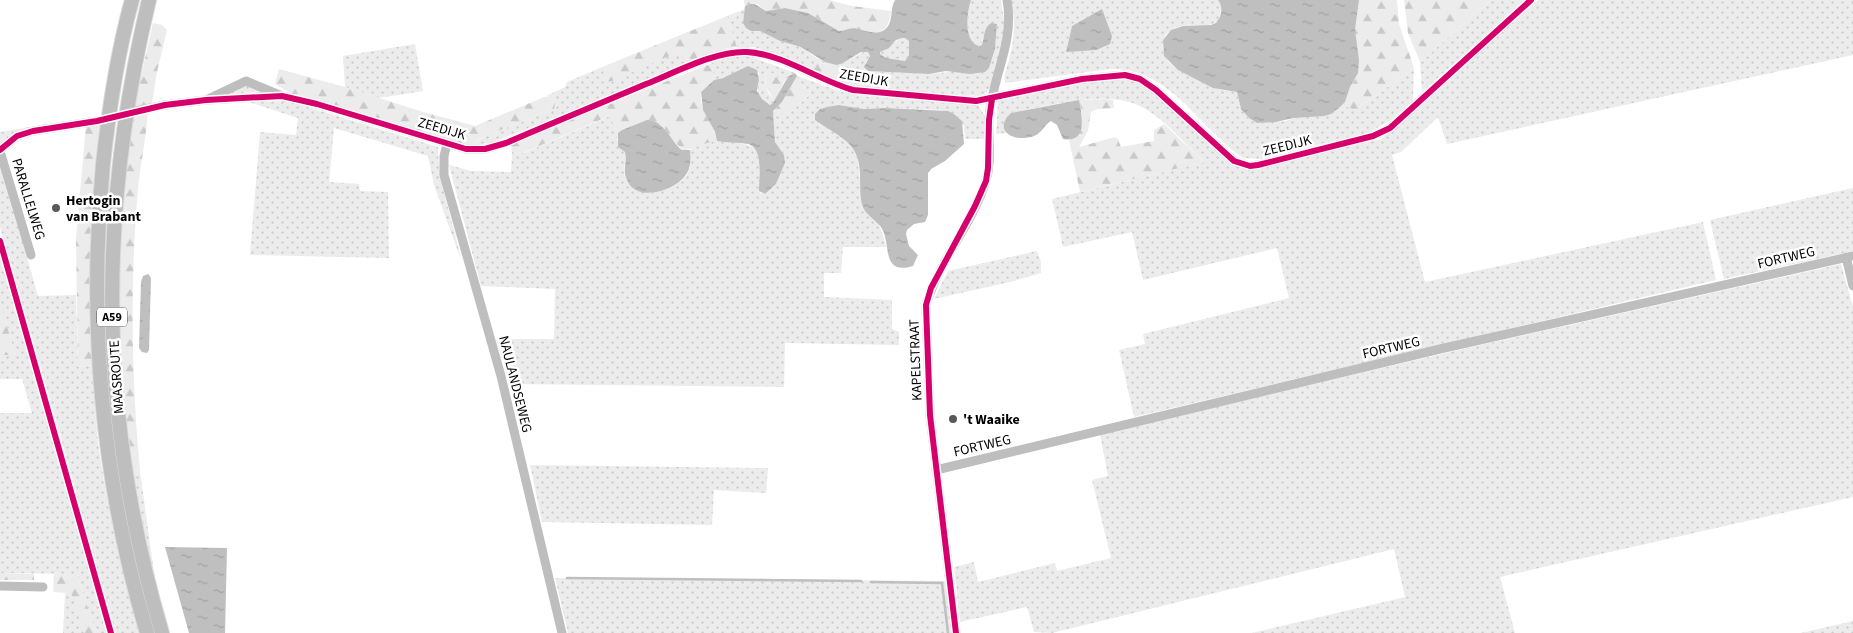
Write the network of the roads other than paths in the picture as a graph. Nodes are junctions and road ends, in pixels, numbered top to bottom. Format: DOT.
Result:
graph roads {
  1 [pos="132,0"];
  2 [pos="149,0"];
  3 [pos="1007,0"];
  4 [pos="1531,0"];
  5 [pos="282,96"];
  6 [pos="992,99"];
  7 [pos="206,100"];
  8 [pos="136,111"];
  9 [pos="97,121"];
  10 [pos="446,144"];
  11 [pos="0,151"];
  12 [pos="32,255"];
  13 [pos="1850,257"];
  14 [pos="1853,286"];
  15 [pos="936,470"];
  16 [pos="0,586"];
  17 [pos="44,587"];
  18 [pos="147,633"];
  19 [pos="162,633"];
  20 [pos="562,633"];
  21 [pos="956,633"];
  1 -- 18 [label="highway, MAASROUTE / A59"];
  2 -- 19 [label="highway, MAASROUTE / A59"];
  3 -- 6 [label="street, KAPELSTRAAT"];
  4 -- 6 [label="street, ZEEDIJK"];
  5 -- 7 [label="street, ZEEDIJK"];
  5 -- 7 [label="street, ZEEDIJK"];
  5 -- 10 [label="street, ZEEDIJK"];
  6 -- 10 [label="street, ZEEDIJK"];
  6 -- 15 [label="street, KAPELSTRAAT"];
  7 -- 8 [label="street, ZEEDIJK"];
  9 -- 11 [label="street"];
  10 -- 20 [label="street, NAULANDSEWEG"];
  11 -- 12 [label="street, PARALLELWEG"];
  13 -- 14 [label="street"];
  13 -- 15 [label="street, FORTWEG"];
  15 -- 21 [label="street, KAPELSTRAAT"];
  16 -- 17 [label="street"];
}
